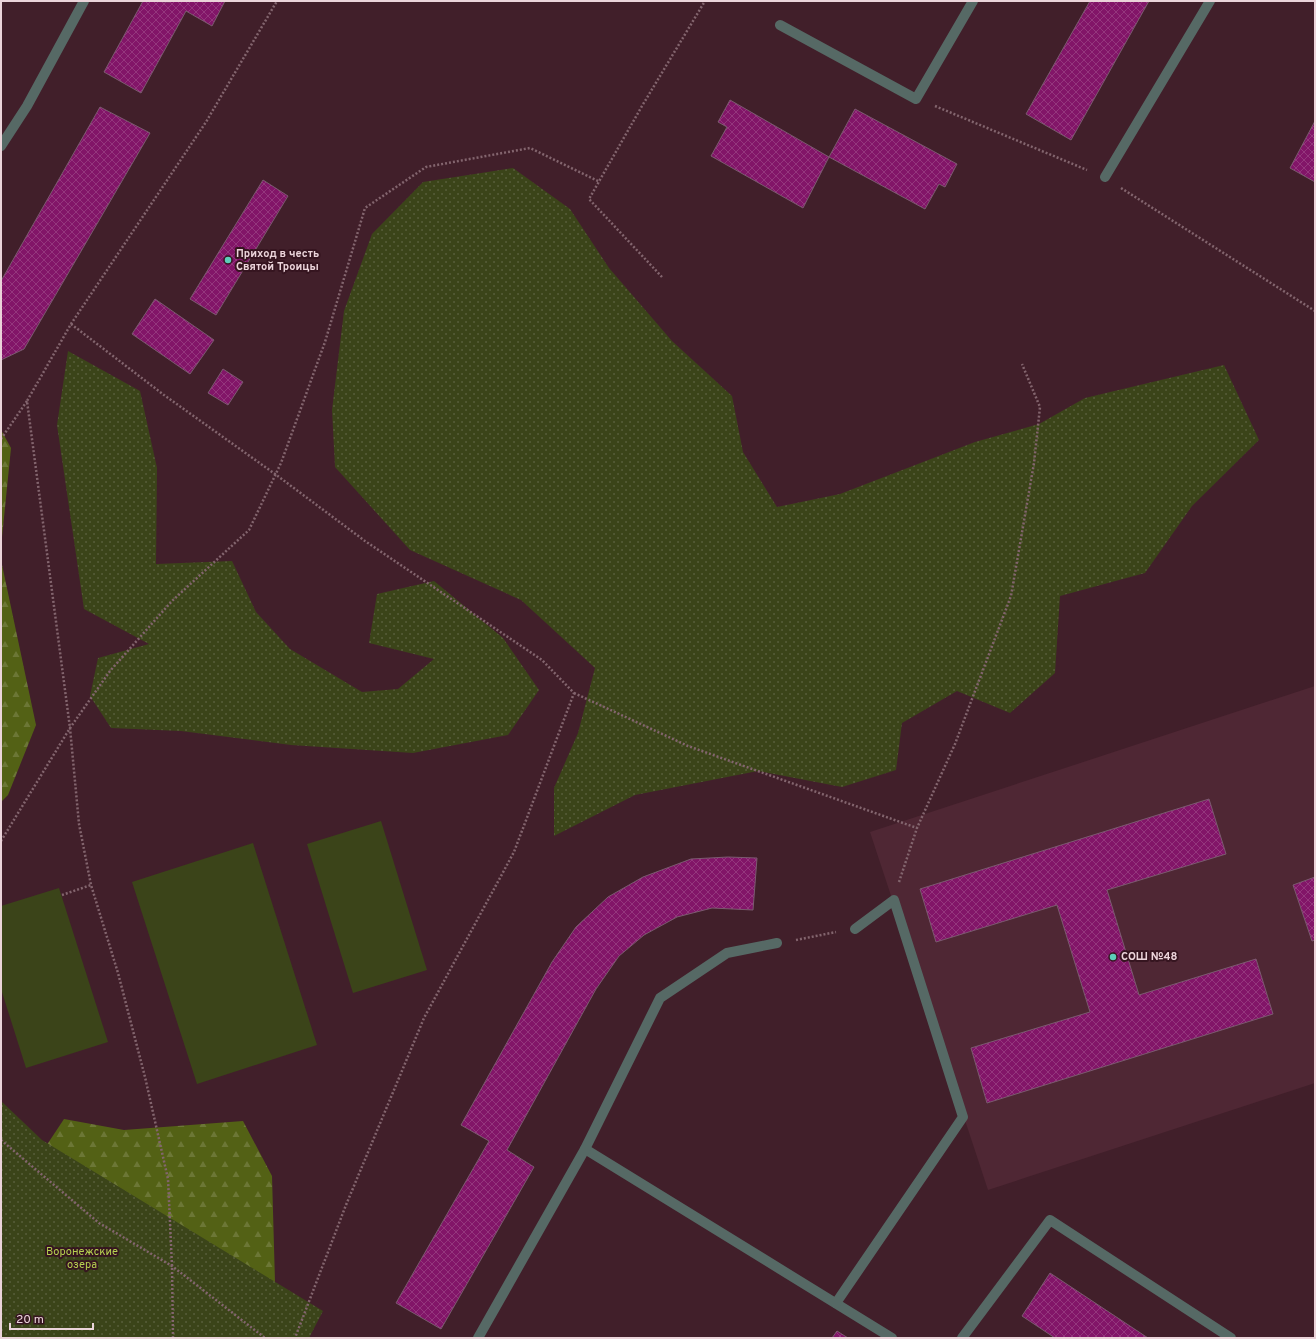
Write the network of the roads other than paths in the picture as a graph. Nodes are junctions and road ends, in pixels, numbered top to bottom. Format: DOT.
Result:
graph roads {
  1 [pos="84,1"];
  2 [pos="973,1"];
  3 [pos="1210,1"];
  4 [pos="780,25"];
  5 [pos="1,146"];
  6 [pos="1105,177"];
  7 [pos="855,929"];
  8 [pos="778,943"];
  9 [pos="585,1149"];
  10 [pos="836,1303"];
  11 [pos="478,1338"];
  12 [pos="892,1338"];
  13 [pos="962,1338"];
  14 [pos="1231,1338"];
  1 -- 5 [label="lane"];
  2 -- 4 [label="lane"];
  3 -- 6 [label="lane"];
  7 -- 10 [label="lane"];
  8 -- 9 [label="lane"];
  9 -- 10 [label="lane"];
  9 -- 11 [label="lane"];
  10 -- 12 [label="lane"];
  13 -- 14 [label="lane"];
}
